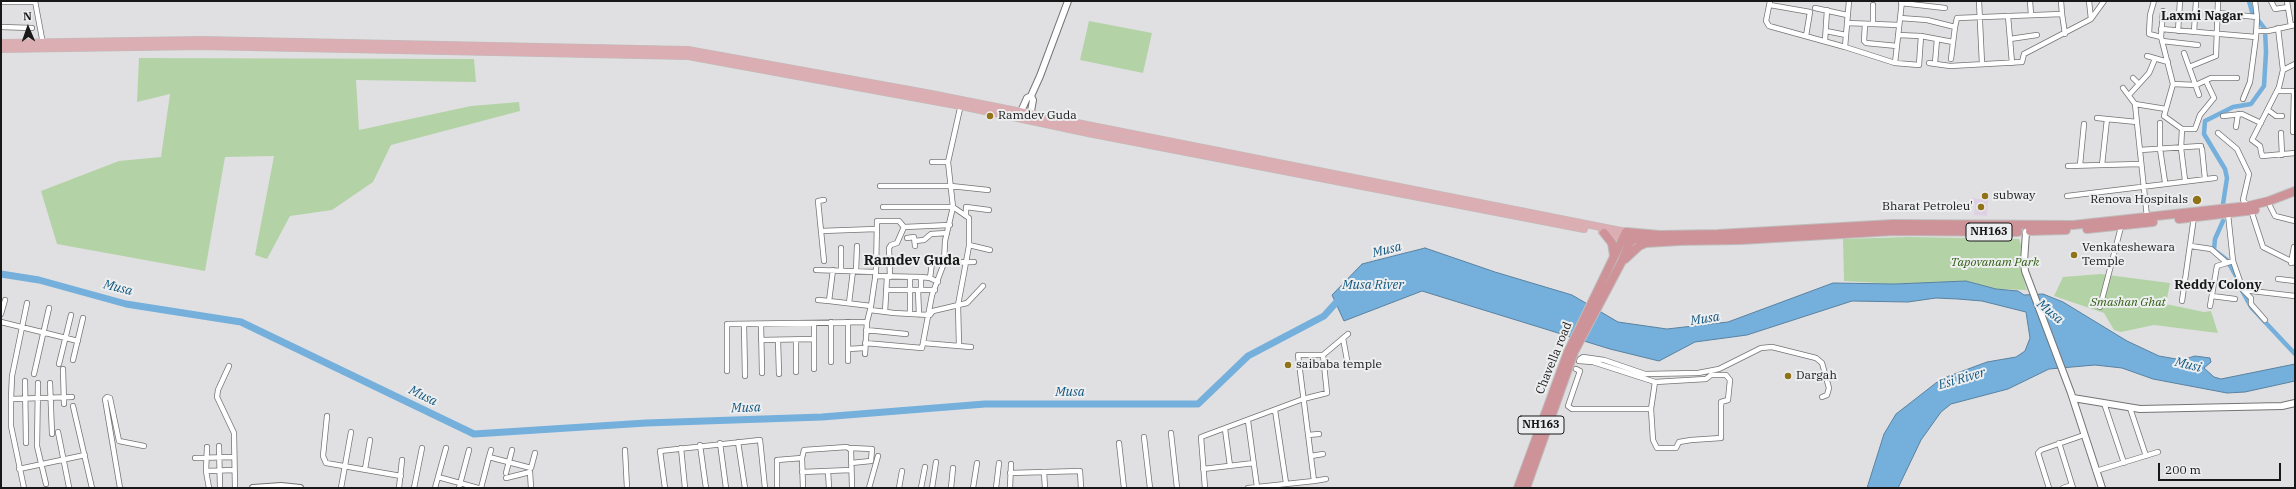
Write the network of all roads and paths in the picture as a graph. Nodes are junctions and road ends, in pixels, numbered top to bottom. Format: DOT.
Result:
graph roads {
  1 [pos="1068,1"];
  2 [pos="1849,1"];
  3 [pos="1979,1"];
  4 [pos="2030,1"];
  5 [pos="2061,1"];
  6 [pos="2089,1"];
  7 [pos="2104,1"];
  8 [pos="2154,1"];
  9 [pos="2180,1"];
  10 [pos="2196,1"];
  11 [pos="2218,1"];
  12 [pos="2255,1"];
  13 [pos="2271,1"];
  14 [pos="2287,1"];
  15 [pos="1,2"];
  16 [pos="35,2"];
  17 [pos="1901,2"];
  18 [pos="1770,3"];
  19 [pos="1873,4"];
  20 [pos="1815,8"];
  21 [pos="1946,8"];
  22 [pos="2288,8"];
  23 [pos="1827,10"];
  24 [pos="2163,11"];
  25 [pos="1847,14"];
  26 [pos="2062,14"];
  27 [pos="2218,14"];
  28 [pos="2031,15"];
  29 [pos="1980,16"];
  30 [pos="2008,16"];
  31 [pos="1900,18"];
  32 [pos="2091,18"];
  33 [pos="2256,18"];
  34 [pos="1847,22"];
  35 [pos="1865,24"];
  36 [pos="1873,24"];
  37 [pos="1899,25"];
  38 [pos="2293,25"];
  39 [pos="1,27"];
  40 [pos="1955,27"];
  41 [pos="32,28"];
  42 [pos="2278,28"];
  43 [pos="2161,29"];
  44 [pos="2178,30"];
  45 [pos="2256,30"];
  46 [pos="1826,31"];
  47 [pos="2194,32"];
  48 [pos="2216,33"];
  49 [pos="2065,34"];
  50 [pos="1846,35"];
  51 [pos="1898,35"];
  52 [pos="2037,35"];
  53 [pos="1806,36"];
  54 [pos="1921,36"];
  55 [pos="2256,37"];
  56 [pos="1937,39"];
  57 [pos="2010,39"];
  58 [pos="2161,39"];
  59 [pos="1825,41"];
  60 [pos="1953,42"];
  61 [pos="1,43"];
  62 [pos="43,45"];
  63 [pos="2198,45"];
  64 [pos="1897,46"];
  65 [pos="1845,47"];
  66 [pos="1,49"];
  67 [pos="2184,53"];
  68 [pos="2147,56"];
  69 [pos="1951,59"];
  70 [pos="2155,59"];
  71 [pos="2168,62"];
  72 [pos="1895,63"];
  73 [pos="1929,63"];
  74 [pos="1935,63"];
  75 [pos="2012,63"];
  76 [pos="1982,64"];
  77 [pos="2295,64"];
  78 [pos="2189,67"];
  79 [pos="2283,70"];
  80 [pos="2133,78"];
  81 [pos="2237,78"];
  82 [pos="2206,81"];
  83 [pos="2139,84"];
  84 [pos="2173,84"];
  85 [pos="2196,84"];
  86 [pos="2123,88"];
  87 [pos="2277,91"];
  88 [pos="2294,92"];
  89 [pos="2128,95"];
  90 [pos="2199,95"];
  91 [pos="1031,96"];
  92 [pos="2243,99"];
  93 [pos="961,103"];
  94 [pos="2135,104"];
  95 [pos="2166,109"];
  96 [pos="2243,109"];
  97 [pos="2268,110"];
  98 [pos="2241,114"];
  99 [pos="1019,115"];
  100 [pos="2222,116"];
  101 [pos="2282,116"];
  102 [pos="1030,118"];
  103 [pos="2097,118"];
  104 [pos="2107,119"];
  105 [pos="2136,122"];
  106 [pos="2260,122"];
  107 [pos="2160,123"];
  108 [pos="2084,124"];
  109 [pos="2236,127"];
  110 [pos="2182,129"];
  111 [pos="2294,132"];
  112 [pos="2218,133"];
  113 [pos="2281,134"];
  114 [pos="2181,148"];
  115 [pos="2160,149"];
  116 [pos="2140,150"];
  117 [pos="2295,153"];
  118 [pos="2282,155"];
  119 [pos="932,162"];
  120 [pos="948,162"];
  121 [pos="2102,164"];
  122 [pos="2141,164"];
  123 [pos="2080,165"];
  124 [pos="2068,166"];
  125 [pos="2215,178"];
  126 [pos="2205,179"];
  127 [pos="2185,180"];
  128 [pos="2165,182"];
  129 [pos="880,186"];
  130 [pos="951,186"];
  131 [pos="2144,187"];
  132 [pos="988,190"];
  133 [pos="2295,191"];
  134 [pos="2067,196"];
  135 [pos="2295,196"];
  136 [pos="824,200"];
  137 [pos="953,206"];
  138 [pos="2270,206"];
  139 [pos="883,207"];
  140 [pos="2249,208"];
  141 [pos="989,210"];
  142 [pos="2228,214"];
  143 [pos="966,216"];
  144 [pos="2194,217"];
  145 [pos="2148,220"];
  146 [pos="2295,221"];
  147 [pos="933,225"];
  148 [pos="950,225"];
  149 [pos="904,227"];
  150 [pos="2121,227"];
  151 [pos="876,229"];
  152 [pos="821,231"];
  153 [pos="2026,232"];
  154 [pos="947,233"];
  155 [pos="1604,233"];
  156 [pos="933,234"];
  157 [pos="907,238"];
  158 [pos="1628,238"];
  159 [pos="1680,241"];
  160 [pos="969,245"];
  161 [pos="857,246"];
  162 [pos="2191,246"];
  163 [pos="2294,247"];
  164 [pos="841,248"];
  165 [pos="990,250"];
  166 [pos="1614,257"];
  167 [pos="824,261"];
  168 [pos="1622,261"];
  169 [pos="2233,261"];
  170 [pos="974,262"];
  171 [pos="944,263"];
  172 [pos="966,263"];
  173 [pos="2227,263"];
  174 [pos="2293,263"];
  175 [pos="816,270"];
  176 [pos="833,270"];
  177 [pos="840,270"];
  178 [pos="854,271"];
  179 [pos="875,274"];
  180 [pos="888,277"];
  181 [pos="921,277"];
  182 [pos="910,278"];
  183 [pos="930,278"];
  184 [pos="2278,279"];
  185 [pos="2295,281"];
  186 [pos="938,282"];
  187 [pos="983,286"];
  188 [pos="886,290"];
  189 [pos="910,290"];
  190 [pos="920,290"];
  191 [pos="935,290"];
  192 [pos="2243,290"];
  193 [pos="2212,296"];
  194 [pos="2295,296"];
  195 [pos="2235,299"];
  196 [pos="5,300"];
  197 [pos="818,300"];
  198 [pos="829,301"];
  199 [pos="2182,301"];
  200 [pos="27,303"];
  201 [pos="849,303"];
  202 [pos="958,305"];
  203 [pos="2210,306"];
  204 [pos="2100,307"];
  205 [pos="49,308"];
  206 [pos="871,308"];
  207 [pos="885,312"];
  208 [pos="1,314"];
  209 [pos="71,314"];
  210 [pos="910,314"];
  211 [pos="919,315"];
  212 [pos="930,315"];
  213 [pos="83,318"];
  214 [pos="2265,320"];
  215 [pos="1,322"];
  216 [pos="830,322"];
  217 [pos="848,322"];
  218 [pos="867,322"];
  219 [pos="814,323"];
  220 [pos="744,324"];
  221 [pos="761,324"];
  222 [pos="22,327"];
  223 [pos="866,330"];
  224 [pos="44,332"];
  225 [pos="906,334"];
  226 [pos="1348,334"];
  227 [pos="66,338"];
  228 [pos="1343,338"];
  229 [pos="813,339"];
  230 [pos="762,340"];
  231 [pos="778,340"];
  232 [pos="796,340"];
  233 [pos="78,341"];
  234 [pos="923,343"];
  235 [pos="865,346"];
  236 [pos="959,346"];
  237 [pos="971,347"];
  238 [pos="848,349"];
  239 [pos="865,354"];
  240 [pos="1323,355"];
  241 [pos="73,360"];
  242 [pos="1347,360"];
  243 [pos="848,361"];
  244 [pos="1581,361"];
  245 [pos="831,362"];
  246 [pos="60,364"];
  247 [pos="230,366"];
  248 [pos="1575,367"];
  249 [pos="63,369"];
  250 [pos="814,369"];
  251 [pos="727,371"];
  252 [pos="796,372"];
  253 [pos="762,373"];
  254 [pos="34,374"];
  255 [pos="779,374"];
  256 [pos="745,376"];
  257 [pos="25,381"];
  258 [pos="1655,382"];
  259 [pos="38,383"];
  260 [pos="50,383"];
  261 [pos="2072,396"];
  262 [pos="72,397"];
  263 [pos="1822,397"];
  264 [pos="26,398"];
  265 [pos="38,398"];
  266 [pos="51,398"];
  267 [pos="64,398"];
  268 [pos="11,399"];
  269 [pos="1304,399"];
  270 [pos="2104,403"];
  271 [pos="2295,403"];
  272 [pos="64,404"];
  273 [pos="73,406"];
  274 [pos="2130,408"];
  275 [pos="1651,409"];
  276 [pos="1275,410"];
  277 [pos="327,416"];
  278 [pos="1248,421"];
  279 [pos="1225,429"];
  280 [pos="58,432"];
  281 [pos="351,432"];
  282 [pos="1171,433"];
  283 [pos="52,434"];
  284 [pos="1319,434"];
  285 [pos="1308,435"];
  286 [pos="2084,436"];
  287 [pos="1144,437"];
  288 [pos="370,440"];
  289 [pos="116,441"];
  290 [pos="738,442"];
  291 [pos="26,443"];
  292 [pos="720,443"];
  293 [pos="1119,443"];
  294 [pos="2059,443"];
  295 [pos="700,445"];
  296 [pos="144,446"];
  297 [pos="219,446"];
  298 [pos="206,447"];
  299 [pos="422,448"];
  300 [pos="446,448"];
  301 [pos="681,448"];
  302 [pos="850,448"];
  303 [pos="469,450"];
  304 [pos="491,450"];
  305 [pos="512,450"];
  306 [pos="625,450"];
  307 [pos="2158,452"];
  308 [pos="534,453"];
  309 [pos="1323,454"];
  310 [pos="85,455"];
  311 [pos="878,456"];
  312 [pos="1311,456"];
  313 [pos="2146,456"];
  314 [pos="219,457"];
  315 [pos="234,457"];
  316 [pos="489,457"];
  317 [pos="195,458"];
  318 [pos="206,458"];
  319 [pos="802,458"];
  320 [pos="63,460"];
  321 [pos="402,460"];
  322 [pos="509,462"];
  323 [pos="936,462"];
  324 [pos="851,463"];
  325 [pos="977,463"];
  326 [pos="999,463"];
  327 [pos="1254,463"];
  328 [pos="2124,463"];
  329 [pos="41,464"];
  330 [pos="1011,464"];
  331 [pos="1230,466"];
  332 [pos="345,467"];
  333 [pos="925,467"];
  334 [pos="954,468"];
  335 [pos="19,469"];
  336 [pos="365,469"];
  337 [pos="1203,469"];
  338 [pos="234,470"];
  339 [pos="851,470"];
  340 [pos="206,471"];
  341 [pos="219,471"];
  342 [pos="828,471"];
  343 [pos="902,471"];
  344 [pos="2096,471"];
  345 [pos="802,472"];
  346 [pos="1010,472"];
  347 [pos="1044,472"];
  348 [pos="401,476"];
  349 [pos="438,477"];
  350 [pos="1326,479"];
  351 [pos="1314,481"];
  352 [pos="1286,483"];
  353 [pos="46,484"];
  354 [pos="459,486"];
  355 [pos="2073,486"];
  356 [pos="69,487"];
  357 [pos="1257,487"];
  358 [pos="24,488"];
  359 [pos="92,488"];
  360 [pos="120,488"];
  361 [pos="209,488"];
  362 [pos="220,488"];
  363 [pos="235,488"];
  364 [pos="253,488"];
  365 [pos="299,488"];
  366 [pos="341,488"];
  367 [pos="399,488"];
  368 [pos="414,488"];
  369 [pos="435,488"];
  370 [pos="478,488"];
  371 [pos="481,488"];
  372 [pos="531,488"];
  373 [pos="627,488"];
  374 [pos="665,488"];
  375 [pos="685,488"];
  376 [pos="706,488"];
  377 [pos="726,488"];
  378 [pos="745,488"];
  379 [pos="765,488"];
  380 [pos="778,488"];
  381 [pos="803,488"];
  382 [pos="829,488"];
  383 [pos="852,488"];
  384 [pos="869,488"];
  385 [pos="899,488"];
  386 [pos="920,488"];
  387 [pos="932,488"];
  388 [pos="951,488"];
  389 [pos="973,488"];
  390 [pos="996,488"];
  391 [pos="1010,488"];
  392 [pos="1045,488"];
  393 [pos="1081,488"];
  394 [pos="1124,488"];
  395 [pos="1150,488"];
  396 [pos="1177,488"];
  397 [pos="1205,488"];
  398 [pos="1248,488"];
  399 [pos="1518,488"];
  400 [pos="1526,488"];
  401 [pos="2049,488"];
  402 [pos="2063,488"];
  403 [pos="2102,488"];
  1 -- 91 [label="street"];
  2 -- 25 [label="street"];
  3 -- 29 [label="street"];
  4 -- 28 [label="street"];
  5 -- 26 [label="street"];
  6 -- 32 [label="street"];
  7 -- 32 [label="street"];
  8 -- 58 [label="street"];
  9 -- 44 [label="street"];
  10 -- 47 [label="street"];
  11 -- 27 [label="street"];
  12 -- 33 [label="street"];
  13 -- 22 [label="street"];
  14 -- 22 [label="street"];
  15 -- 16 [label="street"];
  16 -- 62 [label="street"];
  17 -- 21 [label="street"];
  17 -- 31 [label="street"];
  18 -- 53 [label="street"];
  18 -- 53 [label="street"];
  19 -- 36 [label="street"];
  20 -- 23 [label="street"];
  22 -- 38 [label="street"];
  23 -- 25 [label="street"];
  23 -- 46 [label="street"];
  24 -- 43 [label="street"];
  25 -- 34 [label="street"];
  26 -- 28 [label="street"];
  26 -- 49 [label="street"];
  27 -- 33 [label="street"];
  27 -- 48 [label="street"];
  28 -- 30 [label="street"];
  29 -- 30 [label="street"];
  29 -- 40 [label="street"];
  29 -- 76 [label="street"];
  30 -- 57 [label="street"];
  31 -- 37 [label="street"];
  31 -- 40 [label="street"];
  32 -- 49 [label="street"];
  33 -- 45 [label="street"];
  34 -- 35 [label="street"];
  34 -- 50 [label="street"];
  35 -- 36 [label="street"];
  35 -- 64 [label="street"];
  36 -- 37 [label="street"];
  37 -- 51 [label="street"];
  38 -- 42 [label="street"];
  39 -- 41 [label="street"];
  40 -- 60 [label="street"];
  42 -- 45 [label="street"];
  42 -- 79 [label="street"];
  43 -- 44 [label="street"];
  43 -- 58 [label="street"];
  44 -- 47 [label="street"];
  45 -- 55 [label="street"];
  46 -- 50 [label="street"];
  46 -- 59 [label="street"];
  47 -- 48 [label="street"];
  48 -- 55 [label="street"];
  48 -- 78 [label="street"];
  49 -- 75 [label="street"];
  50 -- 65 [label="street"];
  51 -- 54 [label="street"];
  51 -- 64 [label="street"];
  52 -- 57 [label="street"];
  53 -- 59 [label="street"];
  54 -- 56 [label="street"];
  54 -- 72 [label="street"];
  55 -- 92 [label="street"];
  56 -- 60 [label="street"];
  56 -- 74 [label="street"];
  57 -- 75 [label="street"];
  58 -- 63 [label="street"];
  58 -- 71 [label="street"];
  59 -- 65 [label="street"];
  60 -- 69 [label="street"];
  61 -- 62 [label="main road"];
  62 -- 66 [label="main road"];
  62 -- 93 [label="main road"];
  64 -- 72 [label="street"];
  65 -- 72 [label="street"];
  67 -- 78 [label="street"];
  68 -- 70 [label="street"];
  70 -- 71 [label="street"];
  70 -- 83 [label="street"];
  71 -- 84 [label="street"];
  73 -- 74 [label="street"];
  74 -- 76 [label="street"];
  75 -- 76 [label="street"];
  77 -- 79 [label="street"];
  78 -- 85 [label="street"];
  79 -- 87 [label="street"];
  80 -- 83 [label="street"];
  81 -- 82 [label="street"];
  82 -- 85 [label="street"];
  82 -- 110 [label="street"];
  83 -- 89 [label="street"];
  84 -- 85 [label="street"];
  84 -- 95 [label="street"];
  85 -- 90 [label="street"];
  86 -- 89 [label="street"];
  87 -- 88 [label="street"];
  87 -- 97 [label="street"];
  88 -- 111 [label="street"];
  89 -- 94 [label="street"];
  91 -- 99 [label="street"];
  91 -- 102 [label="street"];
  93 -- 99 [label="main road"];
  93 -- 120 [label="street"];
  94 -- 95 [label="street"];
  94 -- 105 [label="street"];
  95 -- 110 [label="street"];
  96 -- 98 [label="street"];
  97 -- 101 [label="street"];
  97 -- 106 [label="street"];
  98 -- 100 [label="street"];
  98 -- 106 [label="street"];
  98 -- 109 [label="street"];
  99 -- 102 [label="main road"];
  102 -- 155 [label="main road"];
  102 -- 158 [label="main road"];
  103 -- 104 [label="street"];
  104 -- 105 [label="street"];
  104 -- 121 [label="street"];
  105 -- 116 [label="street"];
  106 -- 118 [label="street"];
  107 -- 115 [label="street"];
  108 -- 123 [label="street"];
  110 -- 114 [label="street"];
  112 -- 140 [label="street"];
  113 -- 118 [label="street"];
  114 -- 115 [label="street"];
  114 -- 126 [label="street"];
  114 -- 127 [label="street"];
  115 -- 116 [label="street"];
  115 -- 128 [label="street"];
  116 -- 122 [label="street"];
  117 -- 118 [label="street"];
  119 -- 120 [label="street"];
  120 -- 130 [label="street"];
  121 -- 122 [label="street"];
  121 -- 123 [label="street"];
  122 -- 131 [label="street"];
  123 -- 124 [label="street"];
  125 -- 126 [label="street"];
  126 -- 127 [label="street"];
  127 -- 128 [label="street"];
  128 -- 131 [label="street"];
  129 -- 130 [label="street"];
  130 -- 132 [label="street"];
  130 -- 137 [label="street"];
  131 -- 134 [label="street"];
  131 -- 145 [label="street"];
  133 -- 140 [label="highway, NH163"];
  135 -- 138 [label="highway, NH163"];
  136 -- 152 [label="street"];
  137 -- 139 [label="street"];
  137 -- 143 [label="street"];
  137 -- 148 [label="street"];
  138 -- 140 [label="highway, NH163"];
  138 -- 146 [label="street"];
  140 -- 142 [label="highway, NH163"];
  140 -- 145 [label="highway, NH163"];
  140 -- 174 [label="street"];
  141 -- 143 [label="street"];
  142 -- 144 [label="highway, NH163"];
  142 -- 169 [label="street"];
  143 -- 160 [label="street"];
  144 -- 145 [label="highway, NH163"];
  144 -- 162 [label="street"];
  145 -- 150 [label="highway, NH163"];
  145 -- 158 [label="highway, NH163"];
  147 -- 148 [label="street"];
  147 -- 149 [label="street"];
  147 -- 156 [label="street"];
  148 -- 154 [label="street"];
  149 -- 151 [label="street"];
  149 -- 180 [label="street"];
  150 -- 153 [label="highway, NH163"];
  150 -- 204 [label="street"];
  151 -- 152 [label="street"];
  151 -- 179 [label="street"];
  152 -- 167 [label="street"];
  153 -- 159 [label="highway, NH163"];
  153 -- 261 [label="street"];
  154 -- 156 [label="street"];
  154 -- 171 [label="street"];
  155 -- 158 [label="main road"];
  155 -- 166 [label="highway"];
  156 -- 157 [label="street"];
  158 -- 159 [label="highway"];
  158 -- 166 [label="highway, Chavella road / NH163"];
  158 -- 168 [label="highway, Chavella road / NH163"];
  159 -- 168 [label="highway, NH163"];
  160 -- 165 [label="street"];
  160 -- 172 [label="street"];
  161 -- 178 [label="street"];
  162 -- 173 [label="street"];
  162 -- 199 [label="street"];
  163 -- 174 [label="street"];
  164 -- 177 [label="street"];
  166 -- 248 [label="highway, Chavella road / NH163"];
  168 -- 248 [label="highway, Chavella road / NH163"];
  169 -- 173 [label="street"];
  169 -- 192 [label="street"];
  170 -- 172 [label="street"];
  171 -- 172 [label="street"];
  171 -- 183 [label="street"];
  171 -- 186 [label="street"];
  172 -- 202 [label="street"];
  173 -- 193 [label="street"];
  175 -- 176 [label="street"];
  176 -- 177 [label="street"];
  176 -- 198 [label="street"];
  177 -- 178 [label="street"];
  178 -- 179 [label="street"];
  178 -- 201 [label="street"];
  179 -- 180 [label="street"];
  179 -- 206 [label="street"];
  180 -- 182 [label="street"];
  180 -- 188 [label="street"];
  181 -- 182 [label="street"];
  181 -- 183 [label="street"];
  181 -- 190 [label="street"];
  182 -- 189 [label="street"];
  183 -- 186 [label="street"];
  184 -- 185 [label="street"];
  186 -- 191 [label="street"];
  187 -- 202 [label="street"];
  188 -- 189 [label="street"];
  188 -- 207 [label="street"];
  189 -- 190 [label="street"];
  189 -- 210 [label="street"];
  190 -- 191 [label="street"];
  190 -- 211 [label="street"];
  191 -- 212 [label="street"];
  192 -- 194 [label="street"];
  192 -- 214 [label="street"];
  193 -- 195 [label="street"];
  193 -- 203 [label="street"];
  196 -- 208 [label="street"];
  197 -- 198 [label="street"];
  198 -- 201 [label="street"];
  200 -- 222 [label="street"];
  201 -- 206 [label="street"];
  202 -- 212 [label="street"];
  202 -- 236 [label="street"];
  205 -- 224 [label="street"];
  206 -- 207 [label="street"];
  206 -- 218 [label="street"];
  207 -- 210 [label="street"];
  209 -- 227 [label="street"];
  210 -- 211 [label="street"];
  211 -- 212 [label="street"];
  212 -- 234 [label="street"];
  213 -- 233 [label="street"];
  215 -- 222 [label="street"];
  216 -- 217 [label="street"];
  216 -- 219 [label="street"];
  216 -- 245 [label="street"];
  217 -- 218 [label="street"];
  217 -- 238 [label="street"];
  218 -- 223 [label="street"];
  219 -- 221 [label="street"];
  219 -- 229 [label="street"];
  220 -- 221 [label="street"];
  220 -- 251 [label="street"];
  220 -- 256 [label="street"];
  221 -- 230 [label="street"];
  222 -- 224 [label="street"];
  222 -- 268 [label="street"];
  223 -- 225 [label="street"];
  223 -- 235 [label="street"];
  224 -- 227 [label="street"];
  224 -- 254 [label="street"];
  226 -- 228 [label="street"];
  227 -- 233 [label="street"];
  227 -- 246 [label="street"];
  228 -- 240 [label="street"];
  228 -- 242 [label="street"];
  229 -- 232 [label="street"];
  229 -- 250 [label="street"];
  230 -- 231 [label="street"];
  230 -- 253 [label="street"];
  231 -- 232 [label="street"];
  231 -- 255 [label="street"];
  232 -- 252 [label="street"];
  233 -- 241 [label="street"];
  234 -- 235 [label="street"];
  234 -- 236 [label="street"];
  235 -- 238 [label="street"];
  235 -- 239 [label="street"];
  236 -- 237 [label="street"];
  238 -- 243 [label="street"];
  240 -- 269 [label="street"];
  240 -- 269 [label="street"];
  244 -- 248 [label="street"];
  244 -- 258 [label="street"];
  244 -- 263 [label="street"];
  247 -- 315 [label="street"];
  248 -- 275 [label="street"];
  248 -- 399 [label="highway, Chavella road / NH163"];
  248 -- 400 [label="highway, Chavella road / NH163"];
  249 -- 267 [label="street"];
  257 -- 264 [label="street"];
  258 -- 275 [label="street"];
  258 -- 275 [label="street"];
  259 -- 265 [label="street"];
  260 -- 266 [label="street"];
  261 -- 270 [label="street"];
  261 -- 286 [label="street"];
  262 -- 267 [label="street"];
  264 -- 265 [label="street"];
  264 -- 268 [label="street"];
  264 -- 291 [label="street"];
  265 -- 266 [label="street"];
  265 -- 329 [label="street"];
  266 -- 267 [label="street"];
  266 -- 283 [label="street"];
  267 -- 272 [label="street"];
  268 -- 335 [label="street"];
  269 -- 276 [label="street"];
  269 -- 285 [label="street"];
  270 -- 274 [label="street"];
  270 -- 328 [label="street"];
  271 -- 274 [label="street"];
  273 -- 310 [label="street"];
  274 -- 313 [label="street"];
  276 -- 278 [label="street"];
  276 -- 352 [label="street"];
  277 -- 332 [label="street"];
  278 -- 279 [label="street"];
  278 -- 327 [label="street"];
  279 -- 331 [label="street"];
  279 -- 337 [label="street"];
  280 -- 320 [label="street"];
  281 -- 332 [label="street"];
  282 -- 396 [label="street"];
  284 -- 285 [label="street"];
  285 -- 312 [label="street"];
  286 -- 294 [label="street"];
  286 -- 344 [label="street"];
  287 -- 395 [label="street"];
  288 -- 336 [label="street"];
  289 -- 289 [label="street"];
  289 -- 296 [label="street"];
  289 -- 360 [label="street"];
  290 -- 292 [label="street"];
  290 -- 378 [label="street"];
  290 -- 379 [label="street"];
  292 -- 295 [label="street"];
  292 -- 377 [label="street"];
  293 -- 394 [label="street"];
  294 -- 355 [label="street"];
  294 -- 401 [label="street"];
  295 -- 301 [label="street"];
  295 -- 376 [label="street"];
  297 -- 314 [label="street"];
  298 -- 318 [label="street"];
  299 -- 368 [label="street"];
  300 -- 349 [label="street"];
  301 -- 374 [label="street"];
  301 -- 375 [label="street"];
  302 -- 319 [label="street"];
  302 -- 324 [label="street"];
  302 -- 324 [label="street"];
  303 -- 354 [label="street"];
  304 -- 316 [label="street"];
  305 -- 322 [label="street"];
  306 -- 373 [label="street"];
  307 -- 313 [label="street"];
  308 -- 322 [label="street"];
  309 -- 312 [label="street"];
  310 -- 320 [label="street"];
  310 -- 359 [label="street"];
  311 -- 384 [label="street"];
  312 -- 351 [label="street"];
  313 -- 328 [label="street"];
  314 -- 315 [label="street"];
  314 -- 318 [label="street"];
  314 -- 341 [label="street"];
  315 -- 338 [label="street"];
  316 -- 322 [label="street"];
  316 -- 371 [label="street"];
  317 -- 318 [label="street"];
  318 -- 340 [label="street"];
  319 -- 345 [label="street"];
  319 -- 380 [label="street"];
  320 -- 329 [label="street"];
  320 -- 356 [label="street"];
  321 -- 348 [label="street"];
  322 -- 372 [label="street"];
  323 -- 387 [label="street"];
  324 -- 339 [label="street"];
  325 -- 389 [label="street"];
  326 -- 390 [label="street"];
  327 -- 331 [label="street"];
  327 -- 357 [label="street"];
  328 -- 344 [label="street"];
  329 -- 335 [label="street"];
  329 -- 353 [label="street"];
  330 -- 346 [label="street"];
  331 -- 337 [label="street"];
  332 -- 336 [label="street"];
  332 -- 366 [label="street"];
  333 -- 386 [label="street"];
  334 -- 388 [label="street"];
  335 -- 358 [label="street"];
  336 -- 348 [label="street"];
  337 -- 397 [label="street"];
  338 -- 341 [label="street"];
  338 -- 363 [label="street"];
  339 -- 342 [label="street"];
  339 -- 383 [label="street"];
  340 -- 341 [label="street"];
  340 -- 361 [label="street"];
  341 -- 362 [label="street"];
  342 -- 345 [label="street"];
  342 -- 382 [label="street"];
  343 -- 385 [label="street"];
  344 -- 403 [label="street"];
  345 -- 381 [label="street"];
  346 -- 347 [label="street"];
  346 -- 391 [label="street"];
  347 -- 392 [label="street"];
  347 -- 393 [label="street"];
  348 -- 367 [label="street"];
  349 -- 354 [label="street"];
  349 -- 369 [label="street"];
  350 -- 351 [label="street"];
  351 -- 352 [label="street"];
  352 -- 357 [label="street"];
  354 -- 370 [label="street"];
  355 -- 402 [label="street"];
  357 -- 398 [label="street"];
  364 -- 365 [label="street"];
}
